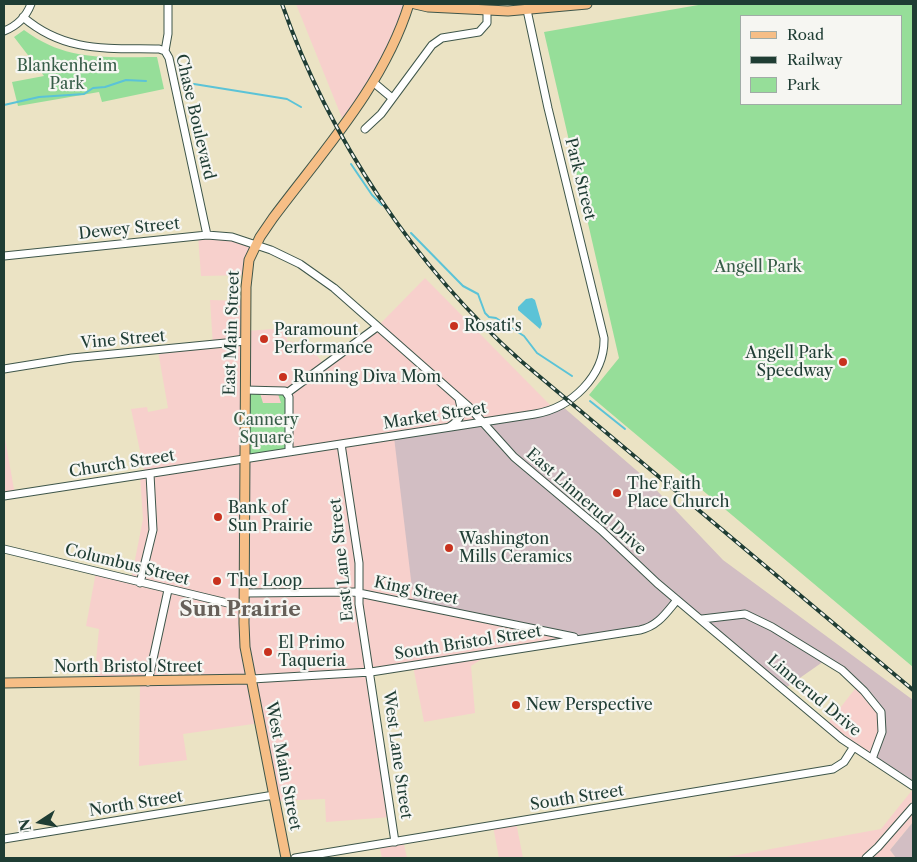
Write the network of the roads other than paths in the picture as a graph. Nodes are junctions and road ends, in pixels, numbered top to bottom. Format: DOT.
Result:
graph roads {
  1 [pos="31,4"];
  2 [pos="168,4"];
  3 [pos="409,4"];
  4 [pos="415,4"];
  5 [pos="587,4"];
  6 [pos="487,10"];
  7 [pos="527,10"];
  8 [pos="23,17"];
  9 [pos="4,31"];
  10 [pos="165,51"];
  11 [pos="373,82"];
  12 [pos="392,98"];
  13 [pos="365,129"];
  14 [pos="208,235"];
  15 [pos="255,246"];
  16 [pos="4,256"];
  17 [pos="377,327"];
  18 [pos="246,341"];
  19 [pos="603,355"];
  20 [pos="4,369"];
  21 [pos="249,390"];
  22 [pos="285,392"];
  23 [pos="459,399"];
  24 [pos="484,423"];
  25 [pos="444,429"];
  26 [pos="341,444"];
  27 [pos="289,452"];
  28 [pos="244,460"];
  29 [pos="150,474"];
  30 [pos="4,496"];
  31 [pos="4,549"];
  32 [pos="140,583"];
  33 [pos="168,590"];
  34 [pos="244,593"];
  35 [pos="359,593"];
  36 [pos="677,600"];
  37 [pos="244,607"];
  38 [pos="702,619"];
  39 [pos="580,638"];
  40 [pos="371,672"];
  41 [pos="252,679"];
  42 [pos="148,682"];
  43 [pos="4,683"];
  44 [pos="853,748"];
  45 [pos="872,759"];
  46 [pos="913,786"];
  47 [pos="274,795"];
  48 [pos="913,807"];
  49 [pos="4,839"];
  50 [pos="395,842"];
  51 [pos="286,858"];
  52 [pos="295,858"];
  53 [pos="866,858"];
  1 -- 8 [label="street"];
  2 -- 10 [label="street, Chase Boulevard"];
  3 -- 11 [label="main road, East Main Street"];
  4 -- 6 [label="main road"];
  5 -- 7 [label="main road"];
  6 -- 7 [label="main road"];
  6 -- 12 [label="street"];
  7 -- 19 [label="street, Park Street"];
  8 -- 9 [label="street"];
  8 -- 10 [label="street"];
  10 -- 14 [label="street, Chase Boulevard"];
  11 -- 12 [label="street"];
  11 -- 15 [label="main road, East Main Street"];
  12 -- 13 [label="street"];
  14 -- 15 [label="street, Dewey Street"];
  14 -- 16 [label="street, Dewey Street"];
  15 -- 17 [label="street, East Linnerud Drive"];
  15 -- 18 [label="main road, East Main Street"];
  17 -- 22 [label="street"];
  17 -- 23 [label="street, East Linnerud Drive"];
  18 -- 20 [label="street, Vine Street"];
  18 -- 21 [label="main road, East Main Street"];
  19 -- 24 [label="street, Market Street"];
  21 -- 22 [label="street"];
  21 -- 28 [label="main road, East Main Street"];
  22 -- 27 [label="street"];
  23 -- 24 [label="street, East Linnerud Drive"];
  23 -- 25 [label="street"];
  24 -- 25 [label="street, Market Street"];
  24 -- 36 [label="street, East Linnerud Drive"];
  25 -- 26 [label="street, Market Street"];
  26 -- 27 [label="street, Market Street"];
  26 -- 35 [label="street, East Lane Street"];
  27 -- 28 [label="street, Market Street"];
  28 -- 29 [label="street, Church Street"];
  28 -- 34 [label="main road, East Main Street"];
  29 -- 30 [label="street, Church Street"];
  29 -- 32 [label="street"];
  31 -- 32 [label="street, Columbus Street"];
  32 -- 33 [label="street, Columbus Street"];
  33 -- 37 [label="street, Columbus Street"];
  33 -- 42 [label="street"];
  34 -- 35 [label="street, King Street"];
  34 -- 37 [label="main road, East Main Street"];
  35 -- 39 [label="street, King Street"];
  35 -- 40 [label="street, East Lane Street"];
  36 -- 38 [label="street, East Linnerud Drive"];
  36 -- 39 [label="street, South Bristol Street"];
  37 -- 41 [label="main road, East Main Street"];
  38 -- 44 [label="street, Linnerud Drive"];
  38 -- 45 [label="street"];
  39 -- 40 [label="street, South Bristol Street"];
  40 -- 41 [label="street, South Bristol Street"];
  40 -- 50 [label="street, West Lane Street"];
  41 -- 42 [label="main road, North Bristol Street"];
  41 -- 47 [label="main road, West Main Street"];
  42 -- 43 [label="main road, North Bristol Street"];
  44 -- 45 [label="street, Linnerud Drive"];
  44 -- 50 [label="street, South Street"];
  45 -- 46 [label="street, Linnerud Drive"];
  47 -- 49 [label="street, North Street"];
  47 -- 51 [label="main road, West Main Street"];
  48 -- 53 [label="street"];
  50 -- 52 [label="street, South Street"];
}
